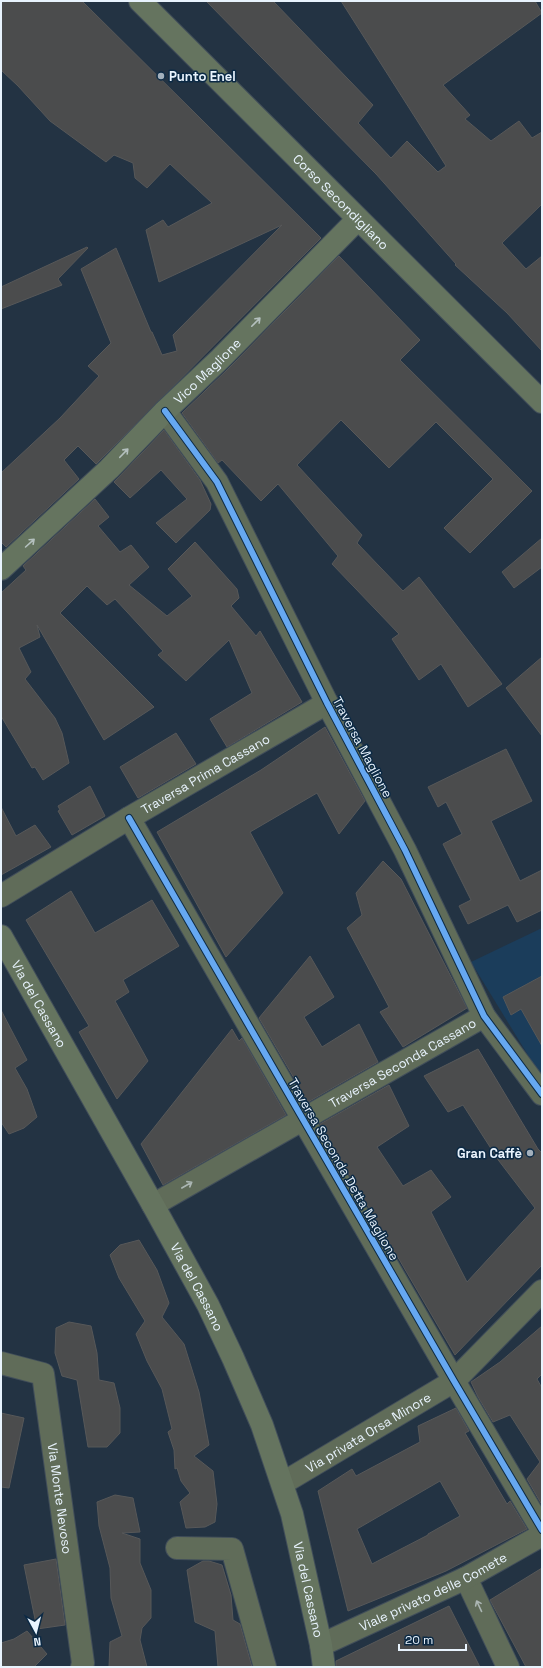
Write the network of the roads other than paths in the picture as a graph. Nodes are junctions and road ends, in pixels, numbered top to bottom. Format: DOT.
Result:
graph roads {
  1 [pos="140,1"];
  2 [pos="358,219"];
  3 [pos="542,402"];
  4 [pos="165,411"];
  5 [pos="1,569"];
  6 [pos="327,702"];
  7 [pos="130,818"];
  8 [pos="1,896"];
  9 [pos="4,948"];
  10 [pos="484,1016"];
  11 [pos="542,1094"];
  12 [pos="302,1119"];
  13 [pos="153,1205"];
  14 [pos="542,1291"];
  15 [pos="1,1363"];
  16 [pos="454,1381"];
  17 [pos="283,1483"];
  18 [pos="542,1530"];
  19 [pos="542,1535"];
  20 [pos="177,1548"];
  21 [pos="466,1578"];
  22 [pos="321,1645"];
  23 [pos="82,1667"];
  24 [pos="265,1667"];
  25 [pos="324,1667"];
  26 [pos="508,1667"];
  1 -- 2 [label="main road, Corso Secondigliano"];
  2 -- 3 [label="main road, Corso Secondigliano"];
  4 -- 2 [label="main road, Vico Maglione, one-way"];
  5 -- 4 [label="main road, Vico Maglione, one-way"];
  4 -- 6 [label="street, Traversa Maglione"];
  6 -- 7 [label="street, Traversa Prima Cassano"];
  6 -- 10 [label="street, Traversa Maglione"];
  7 -- 8 [label="street, Traversa Prima Cassano"];
  7 -- 12 [label="street, Traversa Seconda Detta Maglione"];
  9 -- 13 [label="main road, Via del Cassano"];
  10 -- 11 [label="street, Traversa Maglione"];
  10 -- 12 [label="street, Traversa Seconda Cassano"];
  13 -- 12 [label="street, Traversa Seconda Cassano, one-way"];
  12 -- 16 [label="street, Traversa Seconda Detta Maglione"];
  13 -- 17 [label="main road, Via del Cassano"];
  14 -- 16 [label="street, Via privata Orsa Minore"];
  15 -- 23 [label="street, Via Monte Nevoso"];
  16 -- 17 [label="street, Via privata Orsa Minore"];
  16 -- 18 [label="street, Traversa Seconda Detta Maglione"];
  17 -- 22 [label="main road, Via del Cassano"];
  19 -- 21 [label="street, Viale privato delle Comete"];
  20 -- 24 [label="street"];
  21 -- 22 [label="street, Viale privato delle Comete"];
  26 -- 21 [label="street, one-way"];
  22 -- 25 [label="main road, Via del Cassano"];
}
